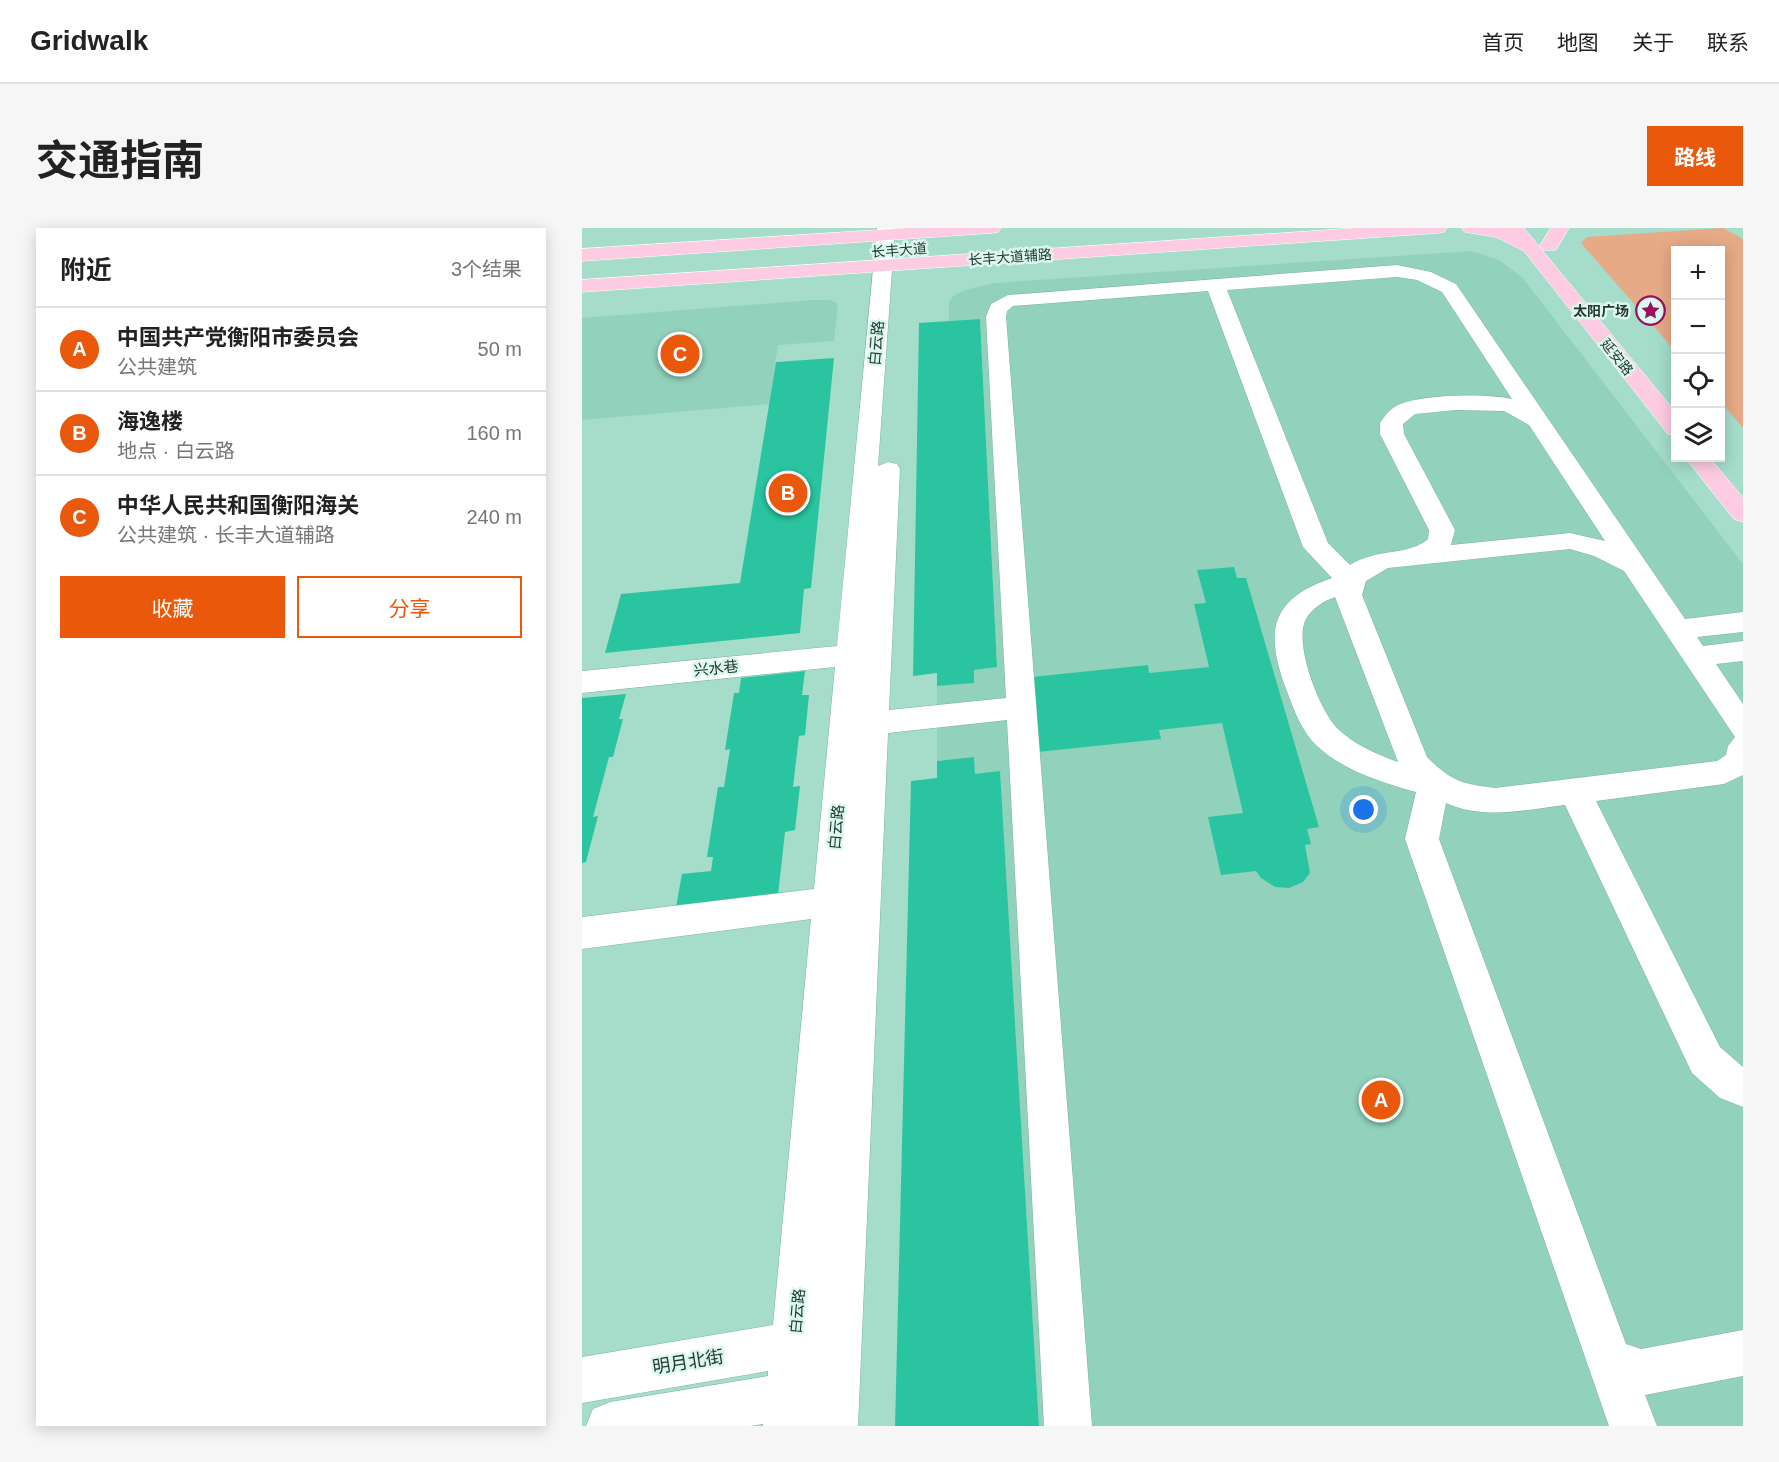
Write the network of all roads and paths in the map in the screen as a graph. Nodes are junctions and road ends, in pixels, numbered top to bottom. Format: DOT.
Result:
graph roads {
  1 [pos="785,228"];
  2 [pos="826,228"];
  3 [pos="992,228"];
  4 [pos="1216,228"];
  5 [pos="1431,228"];
  6 [pos="1437,228"];
  7 [pos="1450,228"];
  8 [pos="1471,228"];
  9 [pos="1515,228"];
  10 [pos="1560,228"];
  11 [pos="625,238"];
  12 [pos="1538,240"];
  13 [pos="582,241"];
  14 [pos="1007,242"];
  15 [pos="766,243"];
  16 [pos="695,248"];
  17 [pos="893,253"];
  18 [pos="582,255"];
  19 [pos="949,261"];
  20 [pos="582,271"];
  21 [pos="1215,284"];
  22 [pos="582,286"];
  23 [pos="1671,392"];
  24 [pos="1537,420"];
  25 [pos="1671,422"];
  26 [pos="1725,459"];
  27 [pos="1701,462"];
  28 [pos="1743,480"];
  29 [pos="1743,514"];
  30 [pos="1415,557"];
  31 [pos="1635,566"];
  32 [pos="1351,581"];
  33 [pos="1743,622"];
  34 [pos="1677,630"];
  35 [pos="1743,651"];
  36 [pos="851,655"];
  37 [pos="1695,657"];
  38 [pos="582,682"];
  39 [pos="1021,708"];
  40 [pos="859,724"];
  41 [pos="1742,734"];
  42 [pos="1434,784"];
  43 [pos="1575,791"];
  44 [pos="830,902"];
  45 [pos="582,933"];
  46 [pos="1743,1088"];
  47 [pos="794,1344"];
  48 [pos="1743,1353"];
  49 [pos="1609,1361"];
  50 [pos="582,1380"];
  51 [pos="788,1411"];
  52 [pos="610,1426"];
  53 [pos="834,1426"];
  54 [pos="1068,1426"];
  55 [pos="1633,1426"];
  1 -- 11 [label="main road"];
  2 -- 15 [label="main road"];
  3 -- 17 [label="main road, 长丰大道"];
  4 -- 14 [label="main road, 长丰大道"];
  5 -- 6 [label="main road, 长丰大道辅路"];
  5 -- 7 [label="main road"];
  5 -- 19 [label="main road, 长丰大道辅路"];
  8 -- 12 [label="main road"];
  9 -- 12 [label="main road, 延安路"];
  10 -- 12 [label="main road"];
  11 -- 13 [label="main road"];
  11 -- 16 [label="main road"];
  12 -- 23 [label="main road, 延安路"];
  12 -- 25 [label="main road, 延安路"];
  14 -- 17 [label="main road, 长丰大道"];
  14 -- 19 [label="main road"];
  15 -- 16 [label="main road, 长丰大道"];
  15 -- 17 [label="main road, 长丰大道"];
  16 -- 18 [label="main road, 长丰大道"];
  17 -- 19 [label="main road"];
  17 -- 20 [label="main road, 长丰大道"];
  17 -- 22 [label="main road"];
  17 -- 36 [label="street, 白云路"];
  17 -- 40 [label="street, 白云路"];
  21 -- 24 [label="street"];
  21 -- 32 [label="street"];
  21 -- 39 [label="street"];
  24 -- 30 [label="street"];
  24 -- 31 [label="street"];
  26 -- 28 [label="main road"];
  27 -- 29 [label="main road"];
  30 -- 31 [label="street"];
  30 -- 32 [label="street"];
  31 -- 34 [label="street"];
  32 -- 42 [label="street"];
  32 -- 42 [label="street"];
  33 -- 34 [label="street"];
  34 -- 37 [label="street"];
  35 -- 37 [label="street"];
  36 -- 38 [label="street, 兴水巷"];
  36 -- 40 [label="street, 白云路"];
  37 -- 41 [label="street"];
  39 -- 40 [label="street"];
  39 -- 54 [label="street"];
  40 -- 44 [label="street, 白云路"];
  40 -- 53 [label="street, 白云路"];
  41 -- 43 [label="street"];
  42 -- 43 [label="street"];
  42 -- 49 [label="street"];
  43 -- 46 [label="street"];
  44 -- 45 [label="street"];
  44 -- 47 [label="street, 白云路"];
  47 -- 50 [label="street, 明月北街"];
  47 -- 51 [label="street, 白云路"];
  48 -- 49 [label="street"];
  49 -- 55 [label="street"];
  51 -- 52 [label="street"];
}
